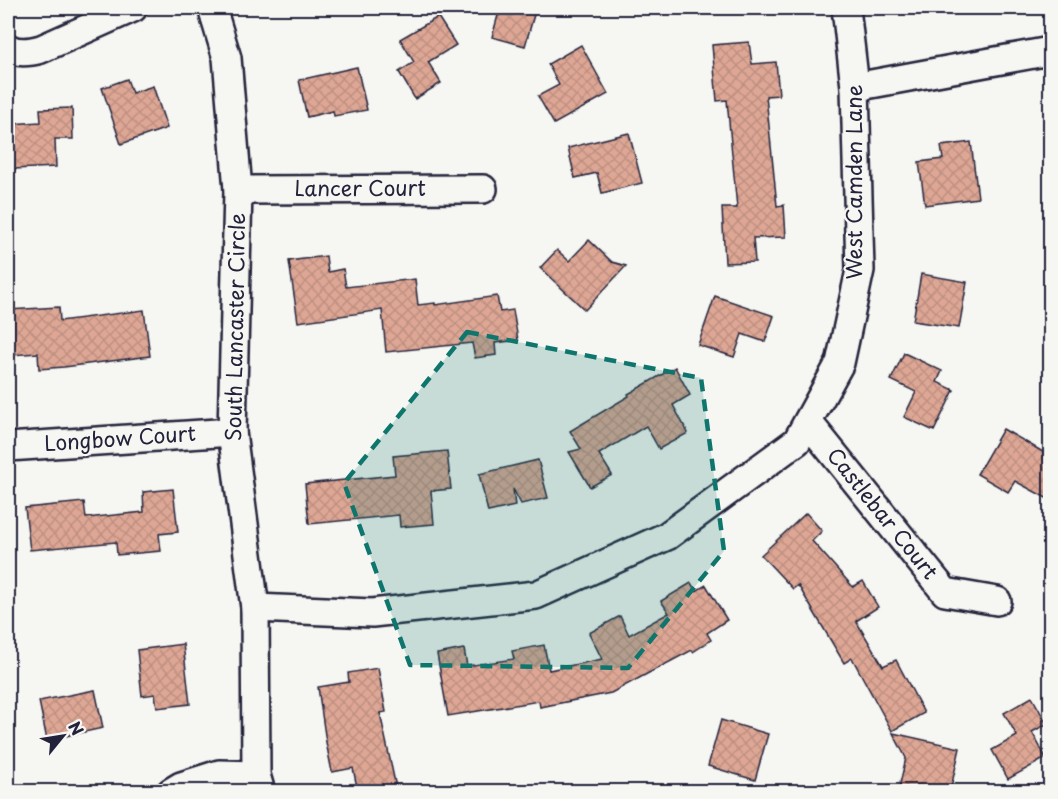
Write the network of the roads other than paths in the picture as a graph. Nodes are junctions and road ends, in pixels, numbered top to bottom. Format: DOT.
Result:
graph roads {
  1 [pos="133,8"];
  2 [pos="212,8"];
  3 [pos="846,8"];
  4 [pos="8,48"];
  5 [pos="1050,51"];
  6 [pos="855,87"];
  7 [pos="483,189"];
  8 [pos="238,190"];
  9 [pos="808,422"];
  10 [pos="232,432"];
  11 [pos="8,447"];
  12 [pos="997,601"];
  13 [pos="255,608"];
  14 [pos="258,783"];
  15 [pos="171,792"];
  1 -- 4 [label="street"];
  2 -- 8 [label="street, South Lancaster Circle"];
  3 -- 6 [label="street, West Camden Lane"];
  5 -- 6 [label="street"];
  6 -- 9 [label="street, West Camden Lane"];
  7 -- 8 [label="street, Lancer Court"];
  8 -- 10 [label="street, South Lancaster Circle"];
  9 -- 12 [label="street, Castlebar Court"];
  9 -- 13 [label="street, West Camden Lane"];
  10 -- 11 [label="street, Longbow Court"];
  10 -- 13 [label="street, South Lancaster Circle"];
  13 -- 14 [label="street, South Lancaster Circle"];
  14 -- 15 [label="street"];
}
